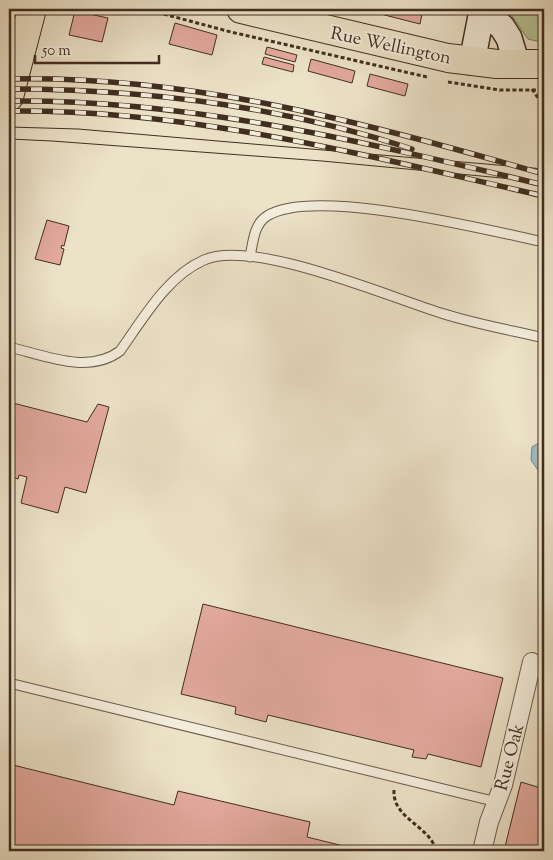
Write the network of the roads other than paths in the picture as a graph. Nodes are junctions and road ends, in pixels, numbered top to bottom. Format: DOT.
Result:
graph roads {
  1 [pos="32,9"];
  2 [pos="241,9"];
  3 [pos="481,10"];
  4 [pos="15,48"];
  5 [pos="472,62"];
  6 [pos="544,64"];
  7 [pos="517,65"];
  8 [pos="9,97"];
  9 [pos="544,242"];
  10 [pos="250,257"];
  11 [pos="544,338"];
  12 [pos="9,347"];
  13 [pos="532,662"];
  14 [pos="9,683"];
  15 [pos="497,802"];
  16 [pos="482,851"];
  1 -- 4 [label="main road"];
  2 -- 5 [label="main road, Rue Wellington"];
  3 -- 5 [label="main road"];
  3 -- 7 [label="main road"];
  4 -- 8 [label="main road"];
  5 -- 7 [label="main road, Rue Wellington"];
  6 -- 7 [label="main road, Rue Wellington"];
  9 -- 10 [label="lane"];
  10 -- 11 [label="lane"];
  10 -- 12 [label="lane"];
  13 -- 15 [label="street, Rue Oak"];
  14 -- 15 [label="lane"];
  15 -- 16 [label="street, Rue Oak"];
}
